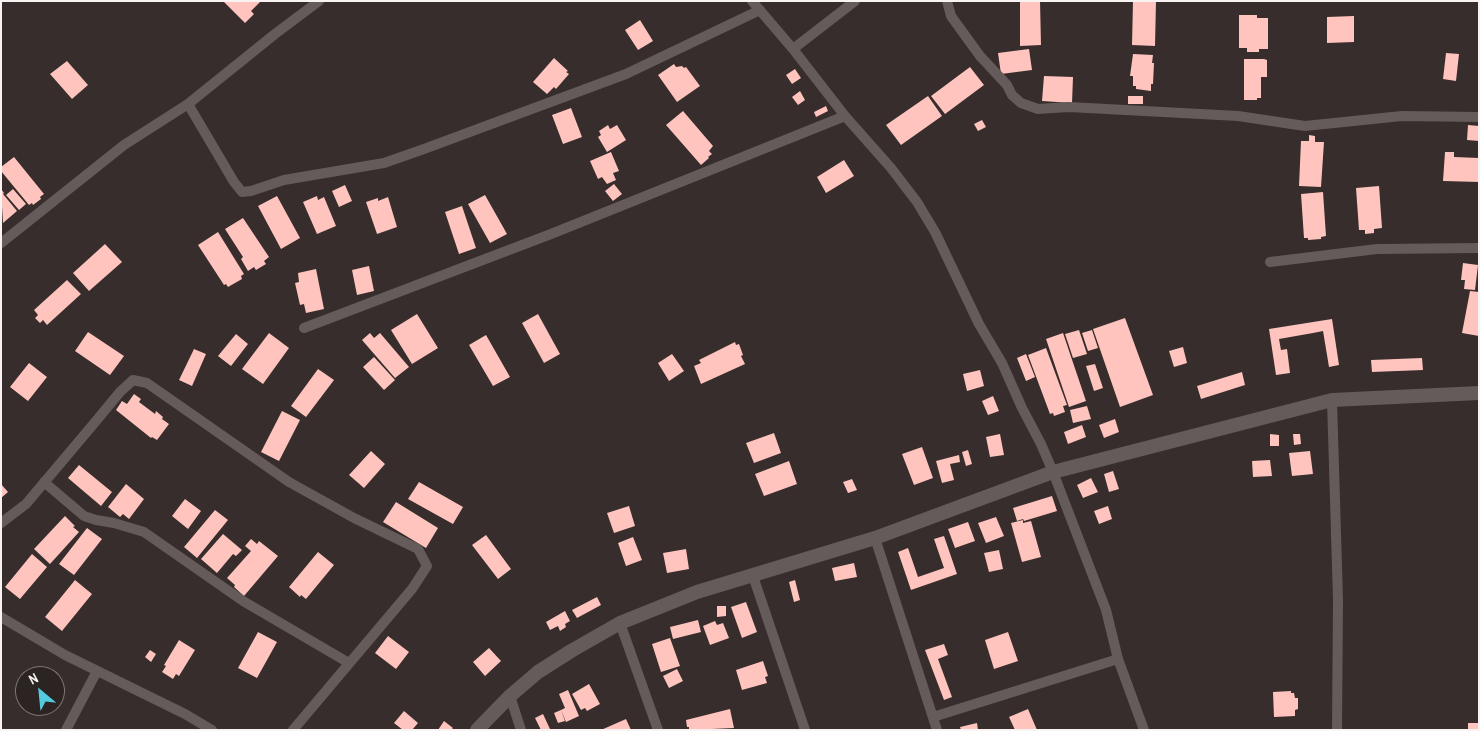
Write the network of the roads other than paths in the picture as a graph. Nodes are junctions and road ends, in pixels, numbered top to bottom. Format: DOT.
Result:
graph roads {
  1 [pos="319,1"];
  2 [pos="752,1"];
  3 [pos="855,1"];
  4 [pos="947,1"];
  5 [pos="760,10"];
  6 [pos="793,48"];
  7 [pos="188,104"];
  8 [pos="845,116"];
  9 [pos="1479,117"];
  10 [pos="1,243"];
  11 [pos="1479,248"];
  12 [pos="1270,262"];
  13 [pos="304,328"];
  14 [pos="1479,393"];
  15 [pos="1332,400"];
  16 [pos="1054,472"];
  17 [pos="44,482"];
  18 [pos="1,523"];
  19 [pos="875,538"];
  20 [pos="753,576"];
  21 [pos="1,617"];
  22 [pos="620,623"];
  23 [pos="1118,658"];
  24 [pos="349,663"];
  25 [pos="97,670"];
  26 [pos="510,696"];
  27 [pos="934,717"];
  28 [pos="66,730"];
  29 [pos="212,730"];
  30 [pos="293,730"];
  31 [pos="477,730"];
  32 [pos="521,730"];
  33 [pos="658,730"];
  34 [pos="805,730"];
  35 [pos="937,730"];
  36 [pos="1144,730"];
  37 [pos="1337,730"];
  1 -- 7 [label="street"];
  2 -- 5 [label="street"];
  3 -- 6 [label="street"];
  4 -- 9 [label="street"];
  5 -- 6 [label="street"];
  5 -- 7 [label="street"];
  6 -- 8 [label="street"];
  7 -- 10 [label="street"];
  8 -- 13 [label="street"];
  8 -- 16 [label="street"];
  11 -- 12 [label="street"];
  14 -- 15 [label="street"];
  15 -- 16 [label="street"];
  15 -- 37 [label="street"];
  16 -- 19 [label="street"];
  16 -- 23 [label="street"];
  17 -- 18 [label="street"];
  17 -- 24 [label="street"];
  17 -- 24 [label="street"];
  19 -- 20 [label="street"];
  19 -- 27 [label="street"];
  20 -- 22 [label="street"];
  20 -- 34 [label="street"];
  21 -- 25 [label="street"];
  22 -- 26 [label="street"];
  22 -- 33 [label="street"];
  23 -- 27 [label="street"];
  23 -- 36 [label="street"];
  24 -- 30 [label="street"];
  25 -- 28 [label="street"];
  25 -- 29 [label="street"];
  26 -- 31 [label="street"];
  26 -- 32 [label="street"];
  27 -- 35 [label="street"];
}
